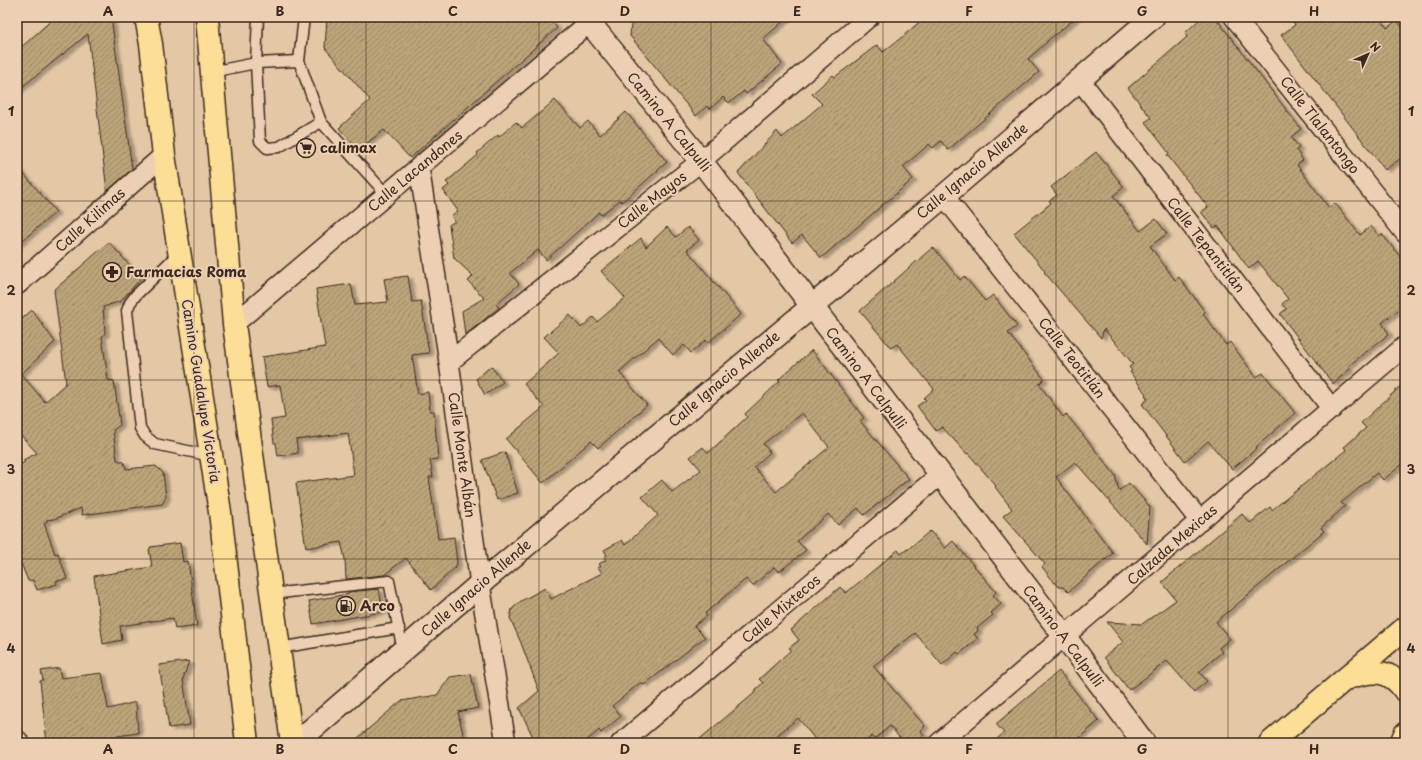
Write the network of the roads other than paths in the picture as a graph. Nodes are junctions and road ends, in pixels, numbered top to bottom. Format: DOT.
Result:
graph roads {
  1 [pos="146,17"];
  2 [pos="258,17"];
  3 [pos="304,17"];
  4 [pos="869,17"];
  5 [pos="1153,17"];
  6 [pos="1234,17"];
  7 [pos="590,19"];
  8 [pos="204,22"];
  9 [pos="299,61"];
  10 [pos="256,63"];
  11 [pos="211,72"];
  12 [pos="1080,80"];
  13 [pos="320,122"];
  14 [pos="164,155"];
  15 [pos="701,161"];
  16 [pos="419,167"];
  17 [pos="387,195"];
  18 [pos="944,196"];
  19 [pos="1405,233"];
  20 [pos="179,254"];
  21 [pos="17,285"];
  22 [pos="811,306"];
  23 [pos="234,324"];
  24 [pos="1405,346"];
  25 [pos="449,362"];
  26 [pos="1332,409"];
  27 [pos="211,456"];
  28 [pos="940,475"];
  29 [pos="1200,521"];
  30 [pos="480,584"];
  31 [pos="271,594"];
  32 [pos="399,628"];
  33 [pos="1405,628"];
  34 [pos="1065,637"];
  35 [pos="279,648"];
  36 [pos="403,650"];
  37 [pos="1343,680"];
  38 [pos="1405,691"];
  39 [pos="1405,734"];
  40 [pos="247,743"];
  41 [pos="292,743"];
  42 [pos="296,743"];
  43 [pos="506,743"];
  44 [pos="621,743"];
  45 [pos="939,743"];
  46 [pos="1144,743"];
  47 [pos="1270,743"];
  48 [pos="1401,743"];
  1 -- 14 [label="main road, Camino Guadalupe Victoria"];
  2 -- 10 [label="lane"];
  3 -- 9 [label="lane"];
  4 -- 15 [label="street, Calle Mayos"];
  5 -- 12 [label="street, Calle Ignacio Allende"];
  6 -- 19 [label="street, Calle Tlalantongo"];
  7 -- 15 [label="street, Camino A Calpulli"];
  7 -- 16 [label="street, Calle Lacandones"];
  8 -- 11 [label="main road"];
  9 -- 10 [label="lane"];
  9 -- 13 [label="lane"];
  10 -- 11 [label="lane"];
  10 -- 13 [label="lane"];
  11 -- 23 [label="main road"];
  12 -- 18 [label="street, Calle Ignacio Allende"];
  12 -- 26 [label="street, Calle Tepantitlán"];
  13 -- 17 [label="lane"];
  14 -- 20 [label="main road, Camino Guadalupe Victoria"];
  14 -- 21 [label="street, Calle Kilimas"];
  15 -- 22 [label="street, Camino A Calpulli"];
  15 -- 25 [label="street, Calle Mayos"];
  16 -- 17 [label="street, Calle Lacandones"];
  16 -- 25 [label="street, Calle Monte Albán"];
  17 -- 23 [label="street, Calle Lacandones"];
  18 -- 22 [label="street, Calle Ignacio Allende"];
  18 -- 29 [label="street, Calle Teotitlán"];
  20 -- 27 [label="main road, Camino Guadalupe Victoria"];
  20 -- 27 [label="lane"];
  22 -- 28 [label="street, Camino A Calpulli"];
  22 -- 30 [label="street, Calle Ignacio Allende"];
  23 -- 31 [label="main road"];
  24 -- 26 [label="street, Calzada Mexicas"];
  25 -- 30 [label="street, Calle Monte Albán"];
  26 -- 29 [label="street, Calzada Mexicas"];
  27 -- 40 [label="main road, Camino Guadalupe Victoria"];
  28 -- 34 [label="street, Camino A Calpulli"];
  28 -- 44 [label="street, Calle Mixtecos"];
  29 -- 34 [label="street, Calzada Mexicas"];
  30 -- 36 [label="street, Calle Ignacio Allende"];
  30 -- 43 [label="street, Calle Monte Albán"];
  31 -- 32 [label="lane"];
  31 -- 35 [label="main road"];
  32 -- 35 [label="lane"];
  32 -- 36 [label="lane"];
  33 -- 37 [label="main road"];
  34 -- 45 [label="street, Calzada Mexicas"];
  34 -- 46 [label="street, Camino A Calpulli"];
  35 -- 41 [label="main road"];
  36 -- 42 [label="street, Calle Ignacio Allende"];
  37 -- 38 [label="main road"];
  37 -- 47 [label="main road"];
  39 -- 48 [label="main road"];
}
